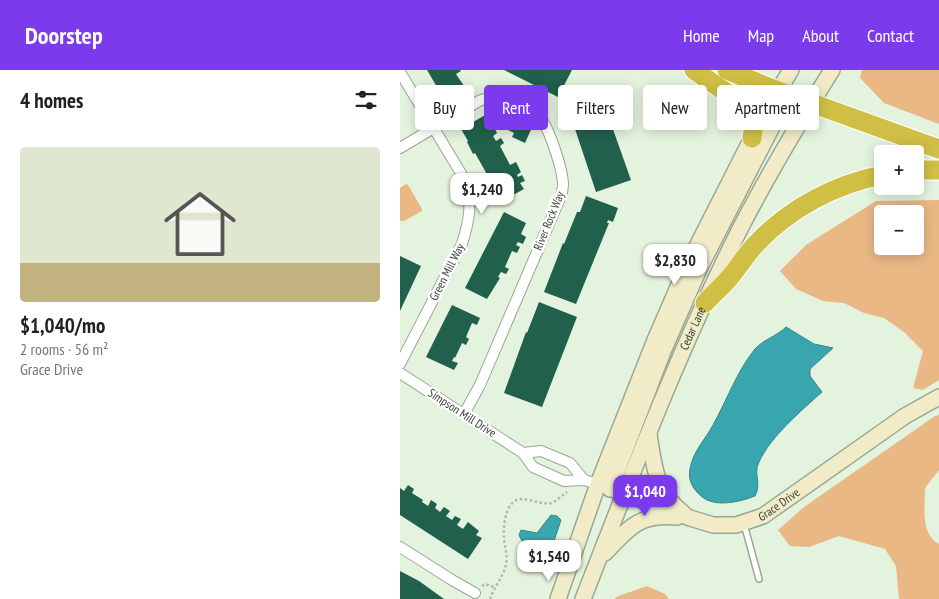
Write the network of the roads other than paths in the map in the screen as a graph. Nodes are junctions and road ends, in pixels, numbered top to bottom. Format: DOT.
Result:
graph roads {
  1 [pos="694,70"];
  2 [pos="726,70"];
  3 [pos="791,70"];
  4 [pos="832,70"];
  5 [pos="400,72"];
  6 [pos="763,85"];
  7 [pos="782,85"];
  8 [pos="819,91"];
  9 [pos="415,96"];
  10 [pos="474,104"];
  11 [pos="819,105"];
  12 [pos="429,130"];
  13 [pos="436,130"];
  14 [pos="756,130"];
  15 [pos="770,130"];
  16 [pos="795,130"];
  17 [pos="752,138"];
  18 [pos="400,148"];
  19 [pos="939,150"];
  20 [pos="924,170"];
  21 [pos="939,170"];
  22 [pos="874,176"];
  23 [pos="705,304"];
  24 [pos="400,364"];
  25 [pos="400,373"];
  26 [pos="939,396"];
  27 [pos="464,414"];
  28 [pos="649,432"];
  29 [pos="524,453"];
  30 [pos="598,484"];
  31 [pos="625,494"];
  32 [pos="690,518"];
  33 [pos="744,523"];
  34 [pos="400,546"];
  35 [pos="599,559"];
  36 [pos="760,579"];
  37 [pos="475,593"];
  38 [pos="558,599"];
  39 [pos="583,599"];
  1 -- 17 [label="highway"];
  2 -- 6 [label="highway"];
  3 -- 7 [label="main road"];
  4 -- 8 [label="main road, Cedar Lane"];
  5 -- 9 [label="street, Green Mill Way"];
  10 -- 27 [label="street, River Rock Way"];
  11 -- 19 [label="highway"];
  12 -- 18 [label="street, River Rock Way"];
  13 -- 24 [label="street, Green Mill Way"];
  14 -- 17 [label="main road"];
  15 -- 30 [label="main road"];
  16 -- 23 [label="main road, Cedar Lane"];
  17 -- 30 [label="main road"];
  20 -- 21 [label="highway"];
  22 -- 23 [label="highway"];
  23 -- 28 [label="main road, Cedar Lane"];
  25 -- 27 [label="street, Simpson Mill Drive"];
  26 -- 33 [label="main road, Grace Drive"];
  27 -- 29 [label="street, Simpson Mill Drive"];
  28 -- 31 [label="main road, Cedar Lane"];
  28 -- 32 [label="main road"];
  29 -- 30 [label="street"];
  29 -- 30 [label="street, Simpson Mill Drive"];
  30 -- 31 [label="main road, Grace Drive"];
  30 -- 38 [label="main road"];
  31 -- 32 [label="main road, Grace Drive"];
  31 -- 35 [label="main road, Cedar Lane"];
  32 -- 33 [label="main road, Grace Drive"];
  32 -- 35 [label="main road"];
  33 -- 36 [label="lane"];
  34 -- 37 [label="street"];
  35 -- 39 [label="main road, Cedar Lane"];
}
